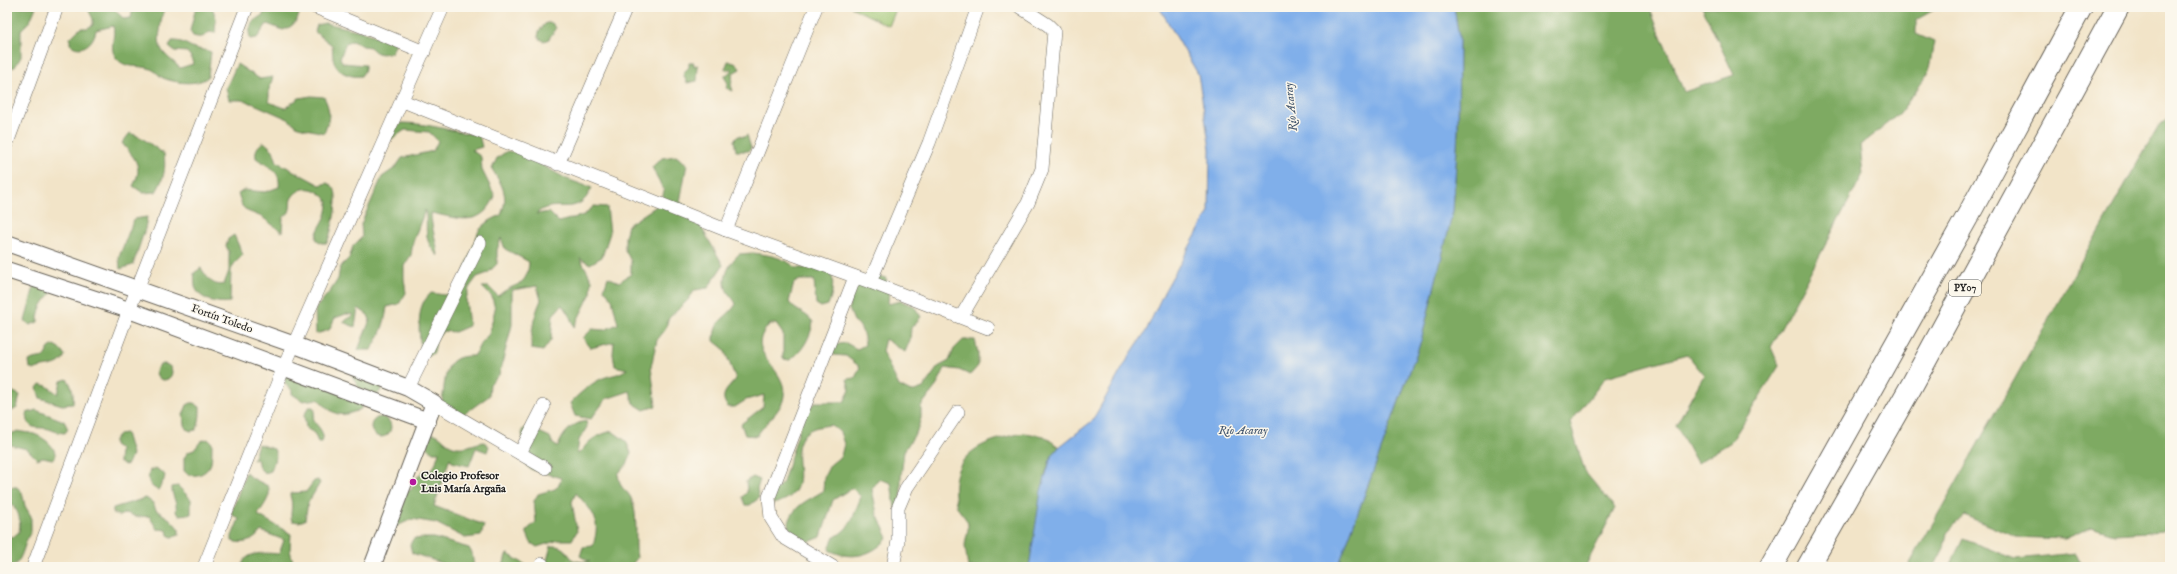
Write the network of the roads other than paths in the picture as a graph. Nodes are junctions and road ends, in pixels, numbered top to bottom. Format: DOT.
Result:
graph roads {
  1 [pos="57,7"];
  2 [pos="247,7"];
  3 [pos="315,7"];
  4 [pos="443,7"];
  5 [pos="626,7"];
  6 [pos="816,7"];
  7 [pos="978,7"];
  8 [pos="1020,7"];
  9 [pos="2081,7"];
  10 [pos="2118,7"];
  11 [pos="424,52"];
  12 [pos="403,101"];
  13 [pos="7,143"];
  14 [pos="558,164"];
  15 [pos="726,230"];
  16 [pos="480,242"];
  17 [pos="7,243"];
  18 [pos="7,270"];
  19 [pos="855,277"];
  20 [pos="870,282"];
  21 [pos="137,288"];
  22 [pos="129,310"];
  23 [pos="960,317"];
  24 [pos="988,328"];
  25 [pos="295,345"];
  26 [pos="284,367"];
  27 [pos="408,388"];
  28 [pos="434,403"];
  29 [pos="544,406"];
  30 [pos="958,412"];
  31 [pos="428,421"];
  32 [pos="520,453"];
  33 [pos="545,468"];
  34 [pos="33,567"];
  35 [pos="204,567"];
  36 [pos="372,567"];
  37 [pos="833,567"];
  38 [pos="893,567"];
  39 [pos="1771,567"];
  40 [pos="1808,567"];
  1 -- 13 [label="street"];
  2 -- 21 [label="street"];
  3 -- 11 [label="street"];
  4 -- 11 [label="street"];
  5 -- 14 [label="street"];
  6 -- 15 [label="street"];
  7 -- 20 [label="street"];
  8 -- 23 [label="street"];
  9 -- 39 [label="highway, PY07"];
  10 -- 40 [label="highway, PY07"];
  11 -- 12 [label="street"];
  12 -- 14 [label="street"];
  12 -- 25 [label="street"];
  14 -- 15 [label="street"];
  15 -- 19 [label="street"];
  16 -- 27 [label="street"];
  17 -- 21 [label="street, Fortín Toledo"];
  18 -- 22 [label="street"];
  19 -- 20 [label="street"];
  19 -- 37 [label="street"];
  20 -- 23 [label="street"];
  21 -- 22 [label="street"];
  21 -- 25 [label="street, Fortín Toledo"];
  22 -- 26 [label="street"];
  22 -- 34 [label="street"];
  23 -- 24 [label="street"];
  25 -- 26 [label="street"];
  25 -- 27 [label="street, Fortín Toledo"];
  26 -- 31 [label="street"];
  26 -- 35 [label="street"];
  27 -- 28 [label="street, Fortín Toledo"];
  28 -- 31 [label="street"];
  28 -- 32 [label="street"];
  29 -- 32 [label="street"];
  30 -- 38 [label="street"];
  31 -- 36 [label="street"];
  32 -- 33 [label="street"];
}
